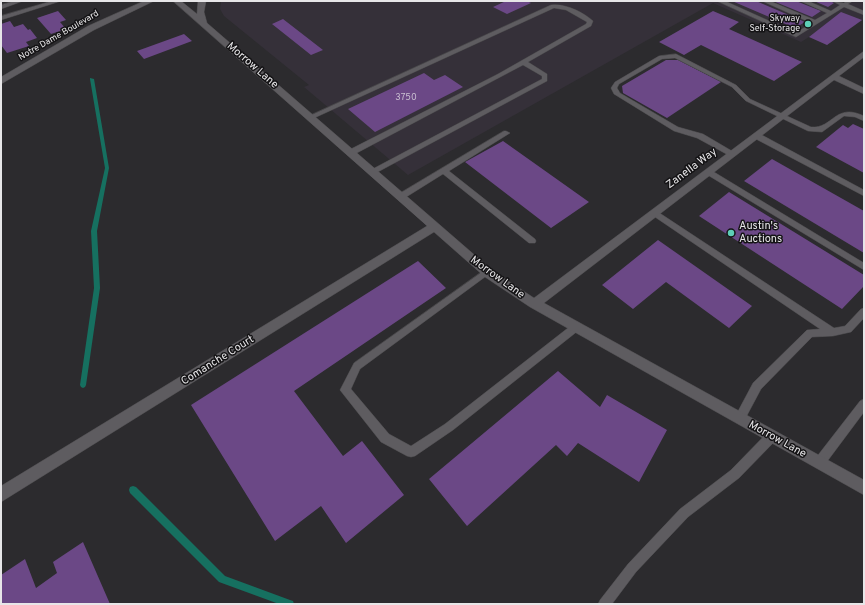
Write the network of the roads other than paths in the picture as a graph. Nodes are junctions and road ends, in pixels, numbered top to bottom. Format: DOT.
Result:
graph roads {
  1 [pos="20,1"];
  2 [pos="33,1"];
  3 [pos="58,1"];
  4 [pos="150,1"];
  5 [pos="177,1"];
  6 [pos="202,1"];
  7 [pos="720,1"];
  8 [pos="765,1"];
  9 [pos="803,1"];
  10 [pos="835,1"];
  11 [pos="850,1"];
  12 [pos="844,5"];
  13 [pos="39,7"];
  14 [pos="1,8"];
  15 [pos="831,13"];
  16 [pos="864,13"];
  17 [pos="1,18"];
  18 [pos="816,23"];
  19 [pos="203,24"];
  20 [pos="864,53"];
  21 [pos="523,62"];
  22 [pos="834,77"];
  23 [pos="1,81"];
  24 [pos="864,91"];
  25 [pos="782,117"];
  26 [pos="310,118"];
  27 [pos="864,119"];
  28 [pos="506,133"];
  29 [pos="757,136"];
  30 [pos="350,153"];
  31 [pos="733,154"];
  32 [pos="443,170"];
  33 [pos="371,172"];
  34 [pos="709,172"];
  35 [pos="864,194"];
  36 [pos="400,197"];
  37 [pos="655,212"];
  38 [pos="434,227"];
  39 [pos="532,241"];
  40 [pos="864,267"];
  41 [pos="486,272"];
  42 [pos="534,304"];
  43 [pos="864,312"];
  44 [pos="576,328"];
  45 [pos="833,332"];
  46 [pos="864,404"];
  47 [pos="740,418"];
  48 [pos="772,436"];
  49 [pos="819,463"];
  50 [pos="864,488"];
  51 [pos="1,495"];
  52 [pos="604,604"];
  1 -- 14 [label="lane"];
  2 -- 13 [label="lane"];
  3 -- 13 [label="lane"];
  4 -- 23 [label="street, Notre Dame Boulevard"];
  5 -- 19 [label="street, Morrow Lane"];
  6 -- 19 [label="street"];
  7 -- 18 [label="lane"];
  8 -- 18 [label="lane"];
  9 -- 15 [label="lane"];
  10 -- 12 [label="lane"];
  11 -- 12 [label="lane"];
  12 -- 15 [label="lane"];
  12 -- 16 [label="lane"];
  13 -- 17 [label="lane"];
  15 -- 18 [label="lane"];
  19 -- 26 [label="street, Morrow Lane"];
  20 -- 22 [label="street, Zanella Way"];
  21 -- 26 [label="lane"];
  21 -- 30 [label="lane"];
  21 -- 33 [label="lane"];
  22 -- 24 [label="street"];
  22 -- 25 [label="street, Zanella Way"];
  25 -- 27 [label="lane"];
  25 -- 29 [label="street, Zanella Way"];
  25 -- 31 [label="lane"];
  26 -- 30 [label="street, Morrow Lane"];
  28 -- 32 [label="lane"];
  29 -- 31 [label="street, Zanella Way"];
  29 -- 35 [label="lane"];
  30 -- 33 [label="street, Morrow Lane"];
  31 -- 34 [label="street, Zanella Way"];
  32 -- 36 [label="lane"];
  32 -- 39 [label="lane"];
  33 -- 36 [label="street, Morrow Lane"];
  34 -- 37 [label="street, Zanella Way"];
  34 -- 40 [label="lane"];
  36 -- 38 [label="street, Morrow Lane"];
  37 -- 42 [label="street, Zanella Way"];
  37 -- 45 [label="lane"];
  38 -- 41 [label="street, Morrow Lane"];
  38 -- 51 [label="street, Comanche Court"];
  41 -- 42 [label="street, Morrow Lane"];
  41 -- 44 [label="lane"];
  42 -- 44 [label="street, Morrow Lane"];
  43 -- 45 [label="lane"];
  44 -- 47 [label="street, Morrow Lane"];
  45 -- 47 [label="lane"];
  46 -- 49 [label="lane"];
  47 -- 48 [label="street, Morrow Lane"];
  48 -- 49 [label="street, Morrow Lane"];
  48 -- 52 [label="lane"];
  49 -- 50 [label="street, Morrow Lane"];
}
